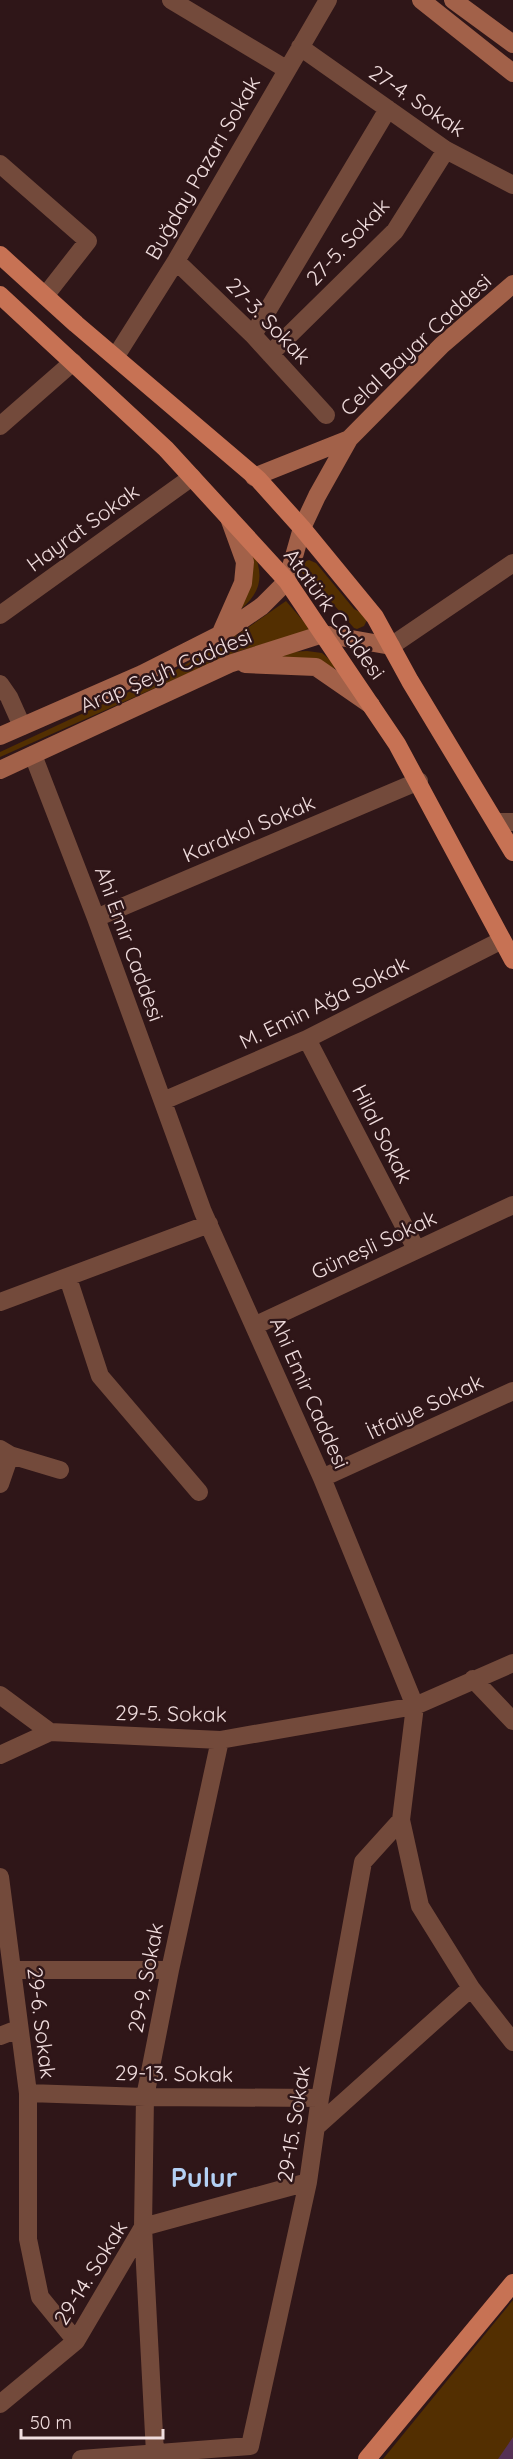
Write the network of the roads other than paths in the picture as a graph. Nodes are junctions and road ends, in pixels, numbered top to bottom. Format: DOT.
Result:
graph roads {
  1 [pos="171,0"];
  2 [pos="328,0"];
  3 [pos="421,0"];
  4 [pos="453,0"];
  5 [pos="513,44"];
  6 [pos="300,47"];
  7 [pos="286,69"];
  8 [pos="513,73"];
  9 [pos="388,109"];
  10 [pos="446,150"];
  11 [pos="0,164"];
  12 [pos="513,185"];
  13 [pos="0,255"];
  14 [pos="176,261"];
  15 [pos="513,284"];
  16 [pos="0,295"];
  17 [pos="45,296"];
  18 [pos="253,335"];
  19 [pos="270,354"];
  20 [pos="116,356"];
  21 [pos="74,362"];
  22 [pos="326,415"];
  23 [pos="0,426"];
  24 [pos="349,439"];
  25 [pos="192,477"];
  26 [pos="255,477"];
  27 [pos="228,516"];
  28 [pos="302,528"];
  29 [pos="513,563"];
  30 [pos="287,581"];
  31 [pos="0,615"];
  32 [pos="323,634"];
  33 [pos="220,635"];
  34 [pos="391,646"];
  35 [pos="229,664"];
  36 [pos="0,684"];
  37 [pos="372,705"];
  38 [pos="22,726"];
  39 [pos="0,736"];
  40 [pos="33,754"];
  41 [pos="0,770"];
  42 [pos="419,781"];
  43 [pos="505,822"];
  44 [pos="513,852"];
  45 [pos="96,918"];
  46 [pos="501,940"];
  47 [pos="513,960"];
  48 [pos="307,1039"];
  49 [pos="163,1101"];
  50 [pos="513,1205"];
  51 [pos="208,1224"];
  52 [pos="416,1250"];
  53 [pos="68,1278"];
  54 [pos="0,1302"];
  55 [pos="254,1326"];
  56 [pos="513,1391"];
  57 [pos="5,1452"];
  58 [pos="60,1470"];
  59 [pos="322,1478"];
  60 [pos="0,1484"];
  61 [pos="199,1492"];
  62 [pos="513,1663"];
  63 [pos="473,1680"];
  64 [pos="0,1695"];
  65 [pos="415,1706"];
  66 [pos="513,1721"];
  67 [pos="50,1732"];
  68 [pos="220,1740"];
  69 [pos="0,1755"];
  70 [pos="400,1820"];
  71 [pos="0,1879"];
  72 [pos="12,1970"];
  73 [pos="170,1970"];
  74 [pos="471,1988"];
  75 [pos="18,2029"];
  76 [pos="0,2036"];
  77 [pos="513,2042"];
  78 [pos="28,2093"];
  79 [pos="145,2097"];
  80 [pos="320,2098"];
  81 [pos="316,2127"];
  82 [pos="308,2182"];
  83 [pos="143,2227"];
  84 [pos="513,2283"];
  85 [pos="76,2341"];
  86 [pos="0,2404"];
  87 [pos="154,2453"];
  88 [pos="81,2459"];
  89 [pos="367,2459"];
  1 -- 7 [label="street"];
  2 -- 6 [label="street, Buğday Pazarı Sokak"];
  3 -- 8 [label="street"];
  4 -- 5 [label="street"];
  6 -- 7 [label="street, Buğday Pazarı Sokak"];
  6 -- 9 [label="street, 27-4. Sokak"];
  7 -- 14 [label="street, Buğday Pazarı Sokak"];
  9 -- 10 [label="street, 27-4. Sokak"];
  9 -- 18 [label="street, 27-5. Sokak"];
  10 -- 12 [label="street, 27-4. Sokak"];
  10 -- 19 [label="street, 27-5. Sokak"];
  11 -- 17 [label="street"];
  13 -- 17 [label="main road, Atatürk Caddesi"];
  14 -- 18 [label="street, 27-3. Sokak"];
  14 -- 20 [label="street, Buğday Pazarı Sokak"];
  15 -- 24 [label="street, Celal Bayar Caddesi"];
  16 -- 21 [label="main road, Atatürk Caddesi"];
  17 -- 20 [label="main road, Atatürk Caddesi"];
  18 -- 19 [label="street, 27-3. Sokak"];
  19 -- 22 [label="street, 27-3. Sokak"];
  20 -- 26 [label="main road, Atatürk Caddesi"];
  21 -- 23 [label="street"];
  21 -- 25 [label="main road, Atatürk Caddesi"];
  24 -- 26 [label="street"];
  24 -- 28 [label="street, Arap Şeyh Caddesi"];
  25 -- 27 [label="main road, Atatürk Caddesi"];
  25 -- 31 [label="street, Hayrat Sokak"];
  26 -- 28 [label="main road, Atatürk Caddesi"];
  27 -- 30 [label="main road, Atatürk Caddesi"];
  27 -- 33 [label="street"];
  28 -- 30 [label="street, Arap Şeyh Caddesi"];
  28 -- 34 [label="main road, Atatürk Caddesi"];
  29 -- 34 [label="street"];
  30 -- 32 [label="main road, Atatürk Caddesi"];
  30 -- 33 [label="street, Arap Şeyh Caddesi"];
  32 -- 34 [label="street, Arap Şeyh Caddesi"];
  32 -- 35 [label="street, Arap Şeyh Caddesi"];
  32 -- 37 [label="main road, Atatürk Caddesi"];
  33 -- 38 [label="street, Arap Şeyh Caddesi"];
  34 -- 43 [label="main road, Atatürk Caddesi"];
  35 -- 37 [label="street"];
  35 -- 40 [label="street, Arap Şeyh Caddesi"];
  36 -- 38 [label="street"];
  37 -- 42 [label="main road, Atatürk Caddesi"];
  38 -- 39 [label="street, Arap Şeyh Caddesi"];
  40 -- 41 [label="street, Arap Şeyh Caddesi"];
  40 -- 45 [label="street, Ahi Emir Caddesi"];
  42 -- 45 [label="street, Karakol Sokak"];
  42 -- 46 [label="main road, Atatürk Caddesi"];
  43 -- 44 [label="main road, Atatürk Caddesi"];
  45 -- 49 [label="street, Ahi Emir Caddesi"];
  46 -- 47 [label="main road, Atatürk Caddesi"];
  46 -- 48 [label="street, M. Emin Ağa Sokak"];
  48 -- 49 [label="street, M. Emin Ağa Sokak"];
  48 -- 52 [label="street, Hilal Sokak"];
  49 -- 51 [label="street, Ahi Emir Caddesi"];
  50 -- 52 [label="street, Güneşli Sokak"];
  51 -- 53 [label="street"];
  51 -- 55 [label="street, Ahi Emir Caddesi"];
  52 -- 55 [label="street, Güneşli Sokak"];
  53 -- 54 [label="street"];
  53 -- 61 [label="street"];
  55 -- 59 [label="street, Ahi Emir Caddesi"];
  56 -- 59 [label="street, İtfaiye Sokak"];
  57 -- 58 [label="street"];
  57 -- 60 [label="street"];
  59 -- 65 [label="street, Ahi Emir Caddesi"];
  62 -- 63 [label="street, 29-5. Sokak"];
  63 -- 65 [label="street, 29-5. Sokak"];
  63 -- 66 [label="street"];
  64 -- 67 [label="street"];
  65 -- 68 [label="street, 29-5. Sokak"];
  65 -- 70 [label="street, Ahi Emir Caddesi"];
  67 -- 68 [label="street, 29-5. Sokak"];
  67 -- 69 [label="street, 29-5. Sokak"];
  68 -- 73 [label="street, 29-9. Sokak"];
  70 -- 74 [label="street, Ahi Emir Caddesi"];
  70 -- 80 [label="street, 29-15. Sokak"];
  71 -- 72 [label="street, 29-6. Sokak"];
  72 -- 73 [label="street"];
  72 -- 75 [label="street, 29-6. Sokak"];
  73 -- 79 [label="street, 29-9. Sokak"];
  74 -- 77 [label="street, Ahi Emir Caddesi"];
  74 -- 81 [label="street"];
  75 -- 76 [label="street"];
  75 -- 78 [label="street, 29-6. Sokak"];
  78 -- 79 [label="street, 29-13. Sokak"];
  78 -- 85 [label="street, 29-6. Sokak"];
  79 -- 80 [label="street, 29-13. Sokak"];
  79 -- 83 [label="street, 29-9. Sokak"];
  80 -- 81 [label="street, 29-15. Sokak"];
  81 -- 82 [label="street, 29-15. Sokak"];
  82 -- 83 [label="street, 29-14. Sokak"];
  82 -- 87 [label="street, 29-15. Sokak"];
  83 -- 85 [label="street, 29-14. Sokak"];
  83 -- 87 [label="street, 29-9. Sokak"];
  84 -- 89 [label="main road"];
  85 -- 86 [label="street, 29-14. Sokak"];
  87 -- 88 [label="street"];
}
